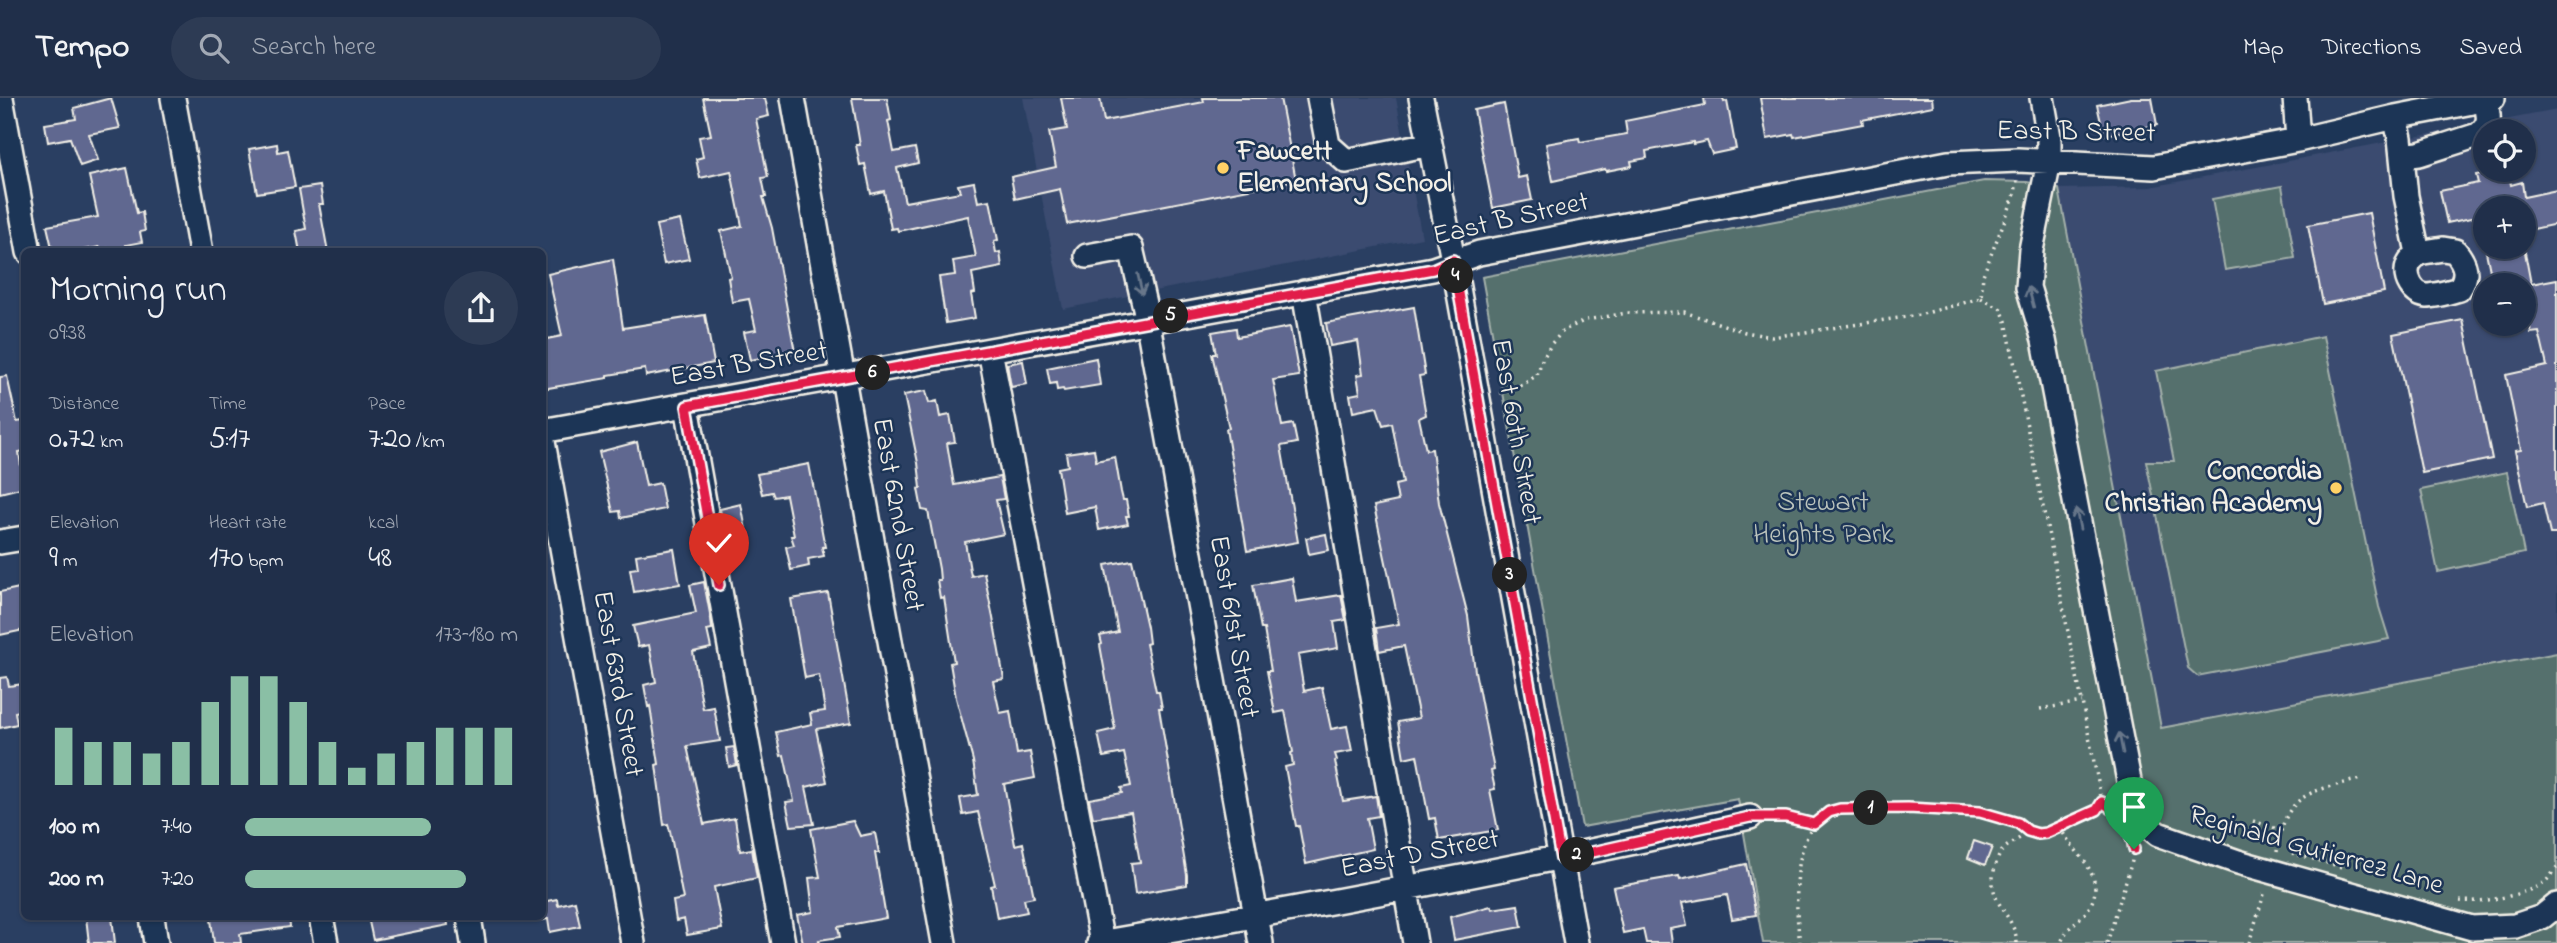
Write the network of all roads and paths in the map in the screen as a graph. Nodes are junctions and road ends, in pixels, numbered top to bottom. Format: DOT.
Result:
graph roads {
  1 [pos="1,98"];
  2 [pos="173,98"];
  3 [pos="793,98"];
  4 [pos="1319,98"];
  5 [pos="1422,98"];
  6 [pos="2042,98"];
  7 [pos="2295,98"];
  8 [pos="2489,99"];
  9 [pos="2436,104"];
  10 [pos="2395,117"];
  11 [pos="2298,140"];
  12 [pos="1430,144"];
  13 [pos="2402,156"];
  14 [pos="2018,160"];
  15 [pos="2049,162"];
  16 [pos="28,248"];
  17 [pos="200,248"];
  18 [pos="2418,253"];
  19 [pos="1087,256"];
  20 [pos="1453,260"];
  21 [pos="1304,292"];
  22 [pos="1981,298"];
  23 [pos="1148,321"];
  24 [pos="990,349"];
  25 [pos="843,379"];
  26 [pos="1500,393"];
  27 [pos="687,406"];
  28 [pos="546,433"];
  29 [pos="546,456"];
  30 [pos="21,538"];
  31 [pos="0,542"];
  32 [pos="2082,702"];
  33 [pos="2040,709"];
  34 [pos="2361,779"];
  35 [pos="2102,802"];
  36 [pos="1750,817"];
  37 [pos="2123,817"];
  38 [pos="2253,821"];
  39 [pos="1814,824"];
  40 [pos="2060,827"];
  41 [pos="2280,830"];
  42 [pos="2028,831"];
  43 [pos="2132,838"];
  44 [pos="2267,850"];
  45 [pos="2277,852"];
  46 [pos="1561,859"];
  47 [pos="2557,867"];
  48 [pos="2351,870"];
  49 [pos="2267,883"];
  50 [pos="1405,888"];
  51 [pos="2450,900"];
  52 [pos="2557,905"];
  53 [pos="1256,917"];
  54 [pos="152,920"];
  55 [pos="322,920"];
  56 [pos="469,920"];
  57 [pos="156,943"];
  58 [pos="326,943"];
  59 [pos="473,943"];
  60 [pos="633,943"];
  61 [pos="783,943"];
  62 [pos="944,943"];
  63 [pos="1101,943"];
  64 [pos="1261,943"];
  65 [pos="1415,943"];
  66 [pos="1576,943"];
  67 [pos="1800,943"];
  68 [pos="2017,943"];
  69 [pos="2061,943"];
  70 [pos="2107,943"];
  71 [pos="2249,943"];
  1 -- 16 [label="street"];
  2 -- 17 [label="street"];
  3 -- 25 [label="street, East 62nd Street"];
  4 -- 12 [label="street"];
  5 -- 12 [label="street, East 60th Street"];
  6 -- 15 [label="street, Reginald Gutierrez Lane"];
  7 -- 11 [label="street"];
  8 -- 9 [label="street, East B Street"];
  8 -- 13 [label="street"];
  9 -- 10 [label="street, East B Street"];
  10 -- 11 [label="street, East B Street"];
  10 -- 13 [label="street"];
  11 -- 15 [label="street, East B Street"];
  12 -- 20 [label="street, East 60th Street"];
  13 -- 18 [label="street"];
  14 -- 15 [label="street, East B Street"];
  14 -- 20 [label="street, East B Street"];
  14 -- 22 [label="path"];
  52 -- 15 [label="street, Reginald Gutierrez Lane, one-way"];
  19 -- 23 [label="street, East 61st Street, one-way"];
  20 -- 21 [label="street, East B Street"];
  20 -- 46 [label="street, East 60th Street"];
  21 -- 23 [label="street, East B Street"];
  21 -- 50 [label="street"];
  22 -- 26 [label="path"];
  22 -- 32 [label="path"];
  23 -- 24 [label="street, East B Street"];
  23 -- 53 [label="street, East 61st Street"];
  24 -- 25 [label="street, East B Street"];
  24 -- 63 [label="street"];
  25 -- 27 [label="street, East B Street"];
  25 -- 62 [label="street, East 62nd Street"];
  27 -- 28 [label="street, East B Street"];
  27 -- 61 [label="street"];
  29 -- 60 [label="street, East 63rd Street"];
  30 -- 31 [label="street"];
  32 -- 33 [label="path"];
  32 -- 35 [label="path"];
  34 -- 41 [label="path"];
  35 -- 37 [label="path"];
  35 -- 40 [label="path"];
  36 -- 39 [label="path"];
  36 -- 46 [label="street, East D Street"];
  38 -- 41 [label="path"];
  39 -- 42 [label="path"];
  39 -- 67 [label="path"];
  40 -- 42 [label="path"];
  40 -- 69 [label="path"];
  41 -- 45 [label="path"];
  42 -- 68 [label="path"];
  43 -- 70 [label="path"];
  44 -- 45 [label="path"];
  45 -- 48 [label="path"];
  46 -- 50 [label="street, East D Street"];
  46 -- 66 [label="street, East 60th Street"];
  47 -- 51 [label="path"];
  49 -- 71 [label="path"];
  50 -- 53 [label="street, East D Street"];
  50 -- 65 [label="street"];
  53 -- 63 [label="street, East D Street"];
  53 -- 64 [label="street, East 61st Street"];
  54 -- 57 [label="street"];
  55 -- 58 [label="street"];
  56 -- 59 [label="street"];
}
